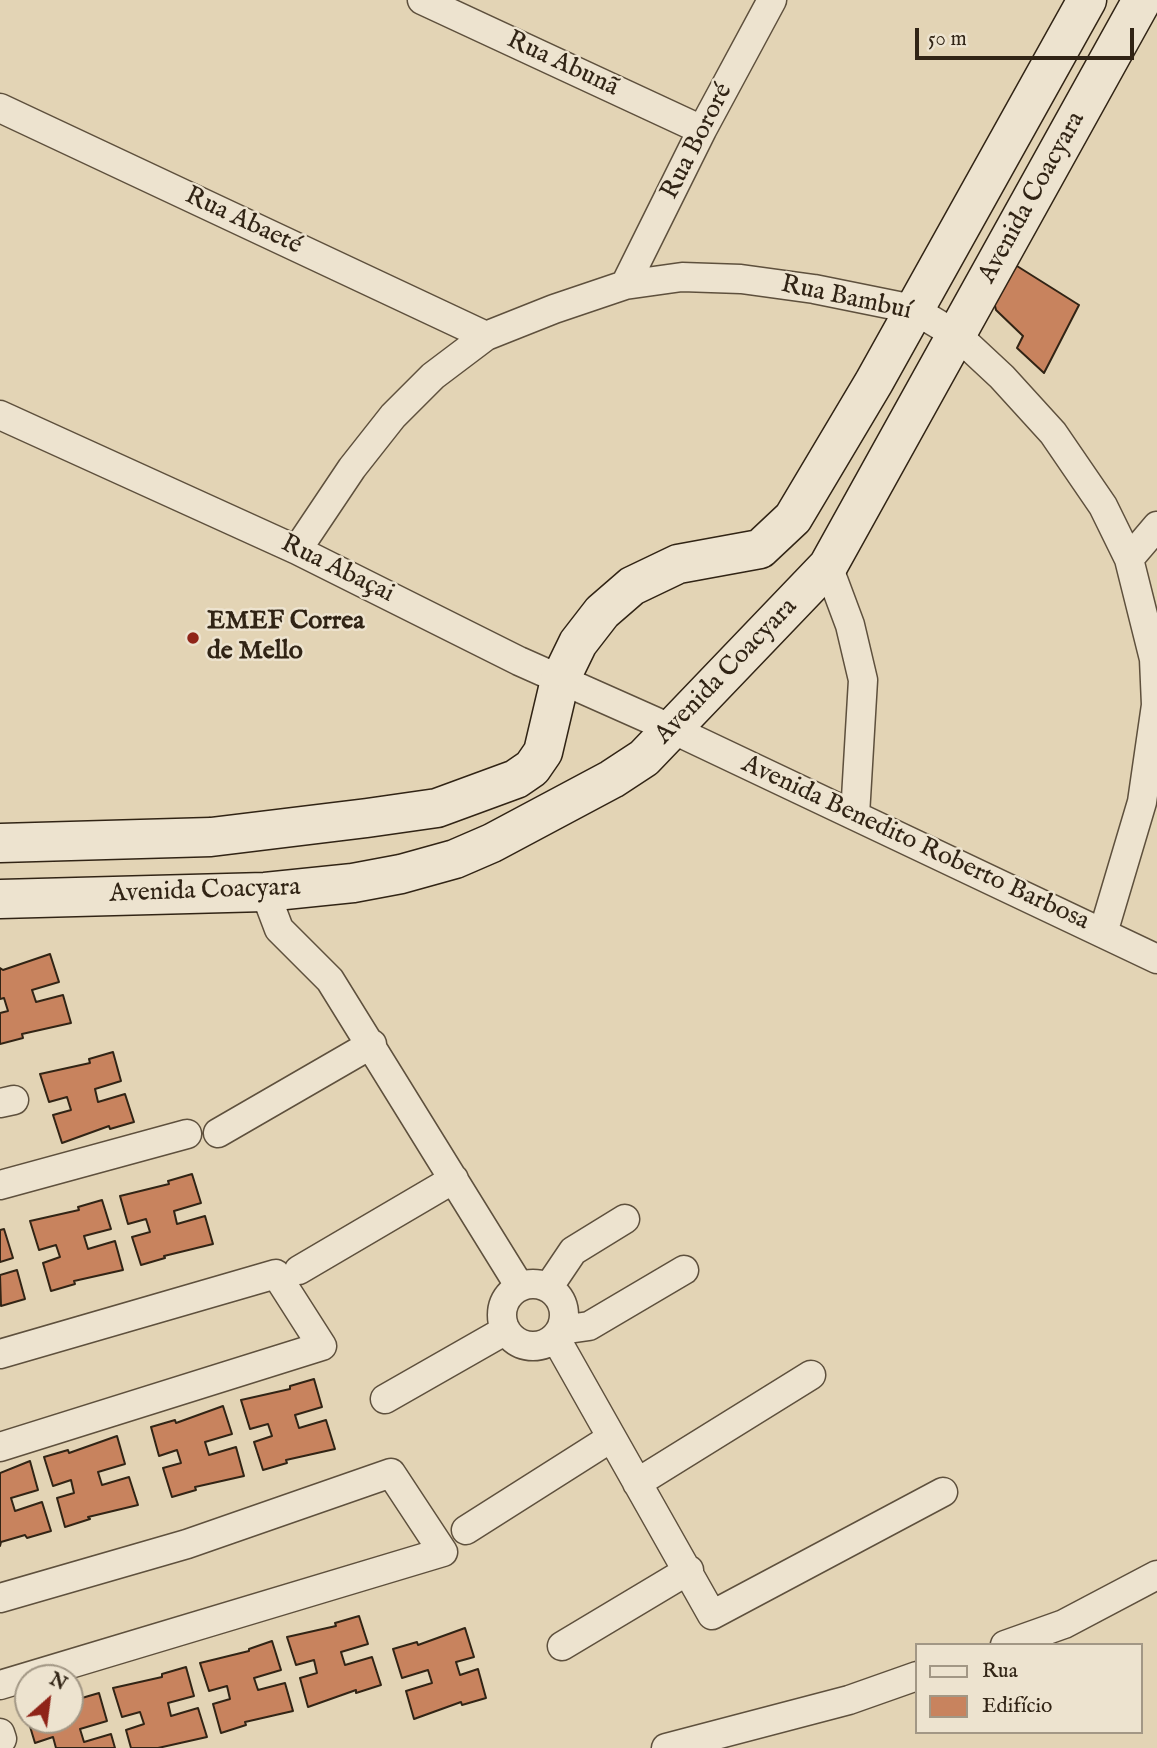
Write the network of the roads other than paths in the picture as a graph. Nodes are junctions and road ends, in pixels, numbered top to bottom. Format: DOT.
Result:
graph roads {
  1 [pos="422,0"];
  2 [pos="772,0"];
  3 [pos="1087,0"];
  4 [pos="1142,0"];
  5 [pos="0,108"];
  6 [pos="702,130"];
  7 [pos="625,285"];
  8 [pos="913,309"];
  9 [pos="486,336"];
  10 [pos="958,336"];
  11 [pos="0,415"];
  12 [pos="1157,526"];
  13 [pos="297,550"];
  14 [pos="1129,559"];
  15 [pos="828,566"];
  16 [pos="560,680"];
  17 [pos="672,729"];
  18 [pos="437,808"];
  19 [pos="855,815"];
  20 [pos="0,843"];
  21 [pos="455,859"];
  22 [pos="265,892"];
  23 [pos="0,899"];
  24 [pos="1103,933"];
  25 [pos="1157,959"];
  26 [pos="372,1044"];
  27 [pos="218,1133"];
  28 [pos="187,1134"];
  29 [pos="454,1179"];
  30 [pos="0,1185"];
  31 [pos="625,1219"];
  32 [pos="299,1270"];
  33 [pos="684,1270"];
  34 [pos="520,1287"];
  35 [pos="548,1288"];
  36 [pos="506,1329"];
  37 [pos="558,1333"];
  38 [pos="0,1354"];
  39 [pos="811,1376"];
  40 [pos="385,1399"];
  41 [pos="611,1438"];
  42 [pos="0,1447"];
  43 [pos="637,1483"];
  44 [pos="943,1492"];
  45 [pos="466,1530"];
  46 [pos="689,1570"];
  47 [pos="1157,1574"];
  48 [pos="0,1598"];
  49 [pos="1011,1643"];
  50 [pos="562,1646"];
  51 [pos="916,1676"];
  52 [pos="0,1685"];
  53 [pos="666,1748"];
  1 -- 6 [label="street, Rua Abunã"];
  2 -- 6 [label="street, Rua Bororé"];
  3 -- 8 [label="street, Avenida Coacyara"];
  4 -- 10 [label="street, Avenida Coacyara"];
  5 -- 9 [label="street, Rua Abaeté"];
  6 -- 7 [label="street, Rua Bororé"];
  7 -- 8 [label="street, Rua Bambuí"];
  7 -- 9 [label="street, Rua Bambuí"];
  8 -- 10 [label="street, Rua Bambuí"];
  8 -- 16 [label="street, Avenida Coacyara"];
  9 -- 13 [label="street, Rua Bambuí"];
  10 -- 14 [label="street, Rua Bambuí"];
  10 -- 15 [label="street, Avenida Coacyara"];
  11 -- 13 [label="street, Rua Abaçai"];
  12 -- 14 [label="street"];
  13 -- 16 [label="street, Rua Abaçai"];
  14 -- 24 [label="street, Rua Bambuí"];
  15 -- 17 [label="street, Avenida Coacyara"];
  15 -- 19 [label="street"];
  16 -- 17 [label="street, Rua Abaçai"];
  16 -- 18 [label="street, Avenida Coacyara"];
  17 -- 19 [label="street, Avenida Benedito Roberto Barbosa"];
  17 -- 21 [label="street, Avenida Coacyara"];
  18 -- 20 [label="street, Avenida Coacyara"];
  18 -- 21 [label="street"];
  19 -- 24 [label="street, Avenida Benedito Roberto Barbosa"];
  21 -- 22 [label="street, Avenida Coacyara"];
  22 -- 23 [label="street, Avenida Coacyara"];
  22 -- 26 [label="street"];
  24 -- 25 [label="street, Avenida Benedito Roberto Barbosa"];
  26 -- 27 [label="street"];
  26 -- 29 [label="street"];
  28 -- 30 [label="street"];
  29 -- 32 [label="street"];
  29 -- 34 [label="street"];
  31 -- 35 [label="street"];
  33 -- 37 [label="street"];
  34 -- 35 [label="street"];
  34 -- 36 [label="street"];
  35 -- 37 [label="street"];
  36 -- 37 [label="street"];
  36 -- 40 [label="street"];
  37 -- 41 [label="street"];
  38 -- 42 [label="street"];
  39 -- 43 [label="street"];
  41 -- 43 [label="street"];
  41 -- 45 [label="street"];
  43 -- 46 [label="street"];
  44 -- 46 [label="street"];
  46 -- 50 [label="street"];
  47 -- 49 [label="street"];
  48 -- 52 [label="street"];
  51 -- 53 [label="street"];
}
